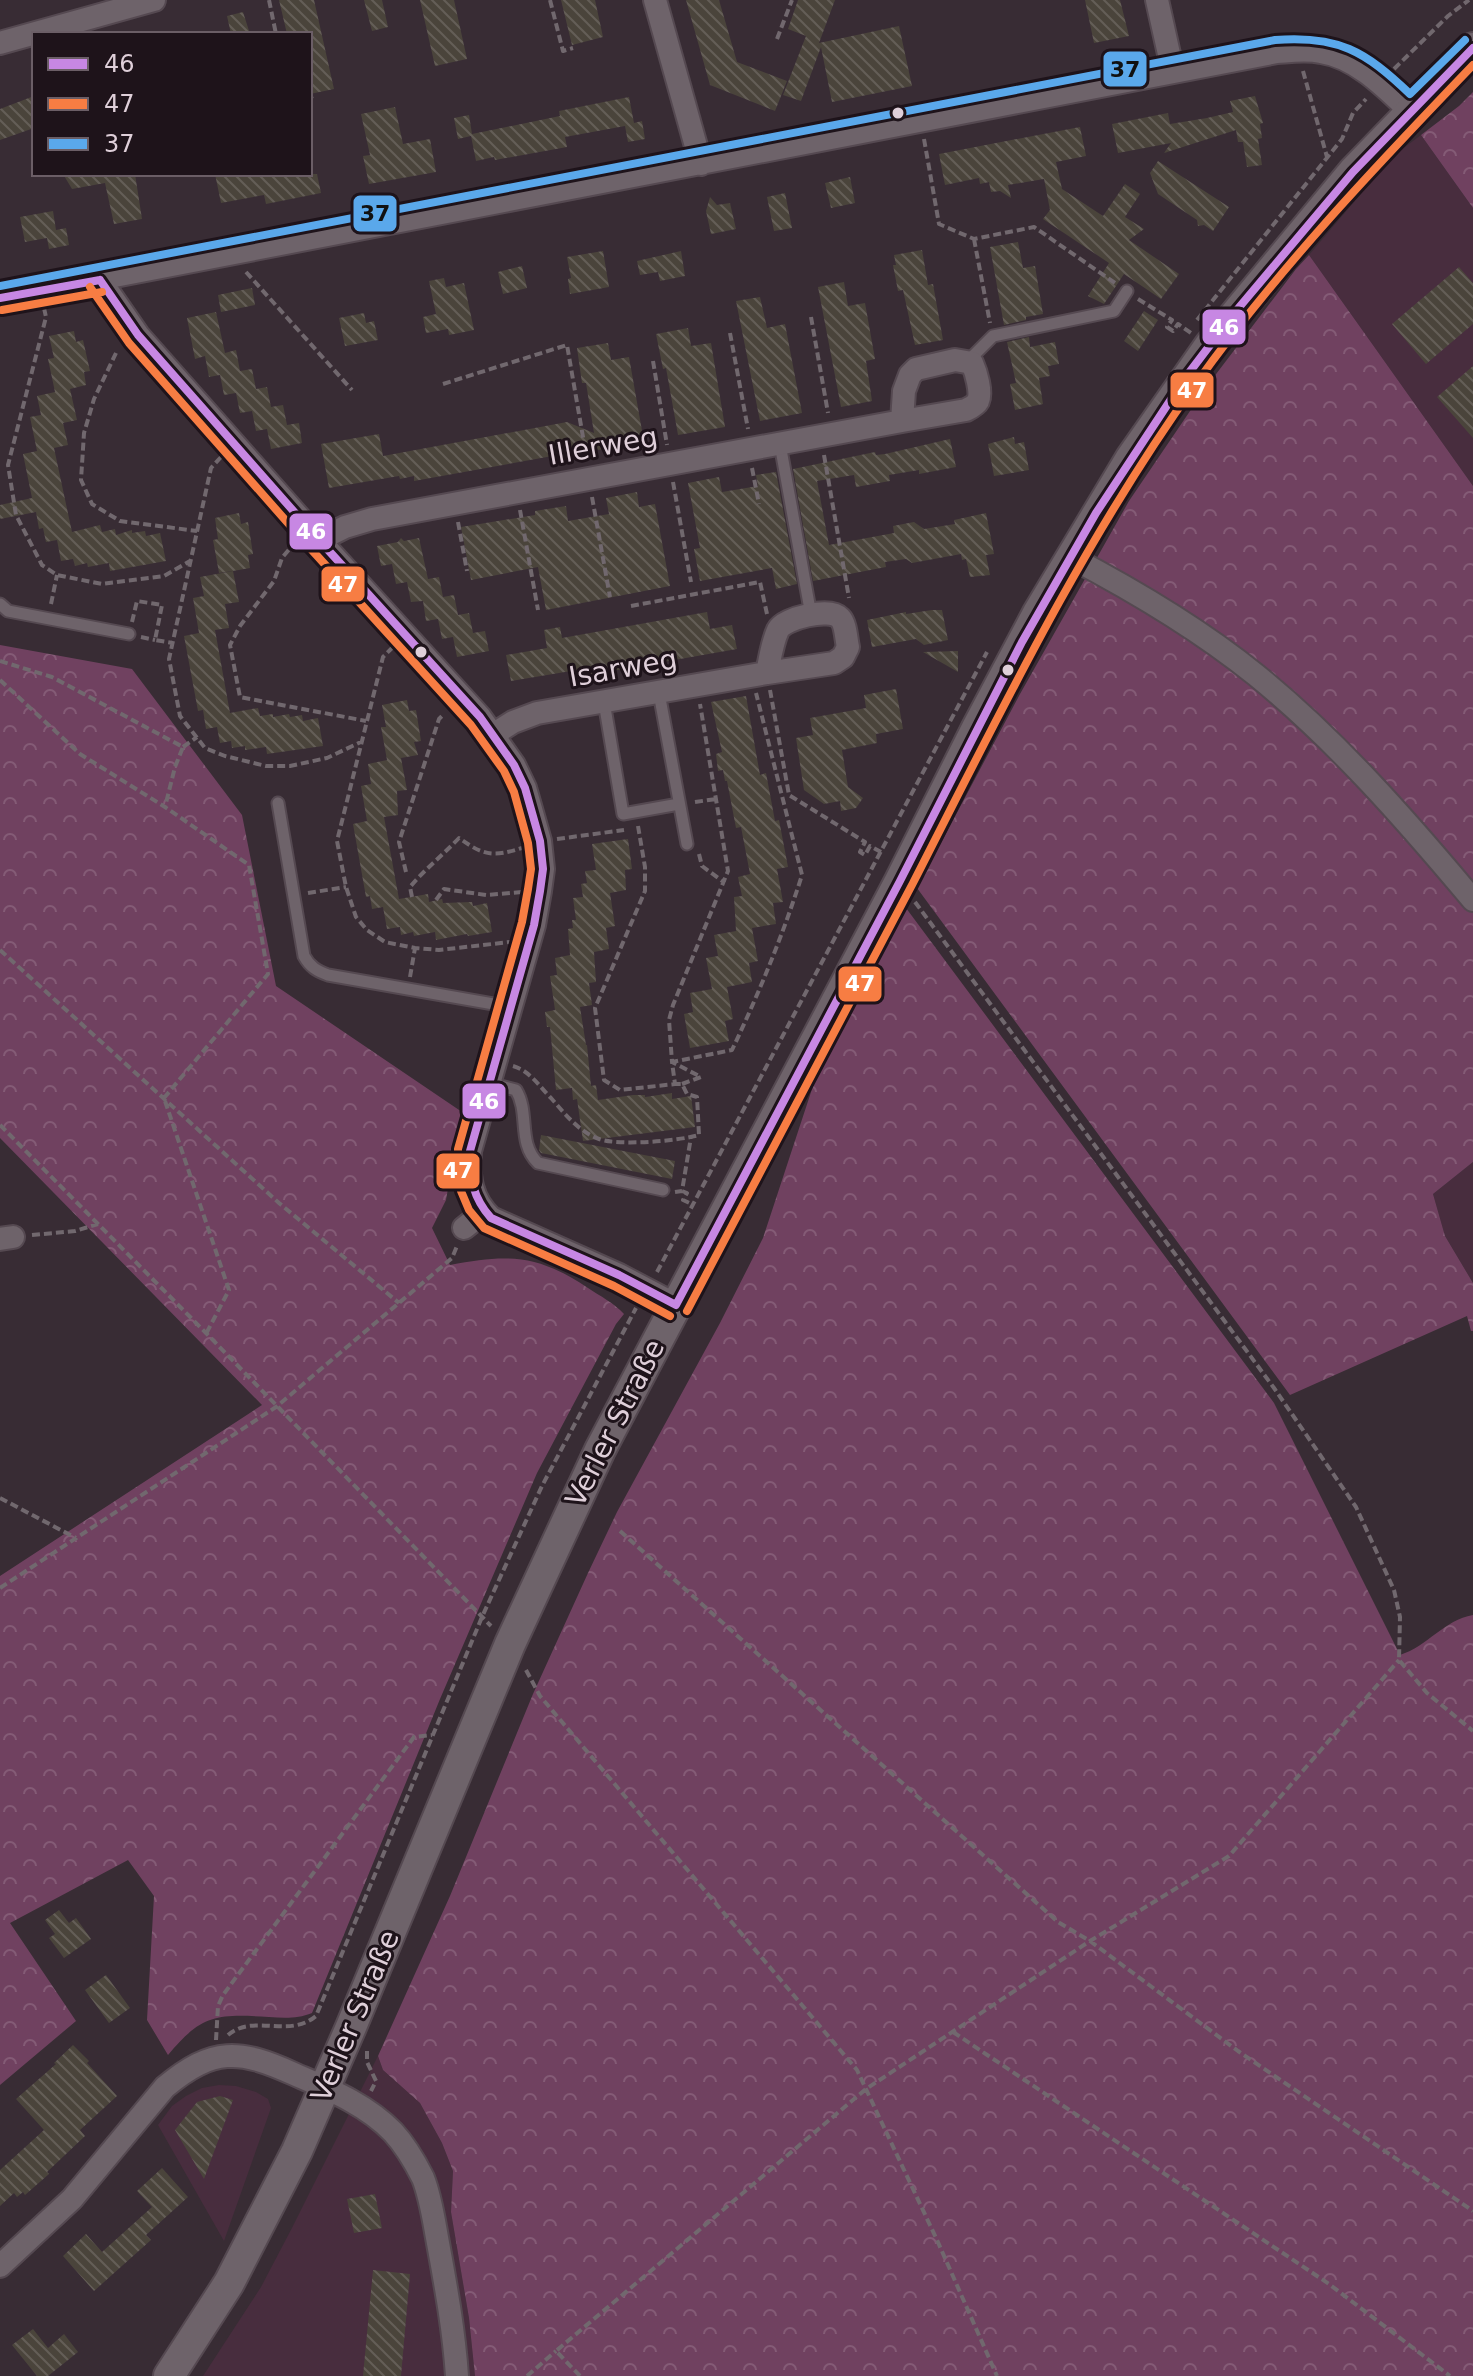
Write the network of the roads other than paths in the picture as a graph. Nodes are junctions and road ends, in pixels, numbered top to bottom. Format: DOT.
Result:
graph roads {
  1 [pos="154,0"];
  2 [pos="655,0"];
  3 [pos="1157,0"];
  4 [pos="39,32"];
  5 [pos="32,34"];
  6 [pos="0,43"];
  7 [pos="1473,48"];
  8 [pos="1173,72"];
  9 [pos="1410,111"];
  10 [pos="701,164"];
  11 [pos="100,280"];
  12 [pos="1127,291"];
  13 [pos="0,298"];
  14 [pos="968,361"];
  15 [pos="902,421"];
  16 [pos="780,444"];
  17 [pos="319,540"];
  18 [pos="1070,557"];
  19 [pos="0,604"];
  20 [pos="811,615"];
  21 [pos="129,634"];
  22 [pos="761,681"];
  23 [pos="659,693"];
  24 [pos="604,702"];
  25 [pos="494,734"];
  26 [pos="278,803"];
  27 [pos="679,804"];
  28 [pos="687,844"];
  29 [pos="1473,900"];
  30 [pos="511,1007"];
  31 [pos="492,1072"];
  32 [pos="663,1190"];
  33 [pos="484,1212"];
  34 [pos="464,1228"];
  35 [pos="676,1305"];
  36 [pos="325,2088"];
  37 [pos="0,2266"];
  38 [pos="169,2376"];
  39 [pos="457,2376"];
  1 -- 4 [label="street"];
  2 -- 10 [label="street"];
  3 -- 8 [label="street"];
  5 -- 6 [label="street"];
  7 -- 9 [label="main road, Verler Straße"];
  8 -- 9 [label="street"];
  8 -- 10 [label="street"];
  9 -- 18 [label="main road, Verler Straße"];
  10 -- 11 [label="street"];
  11 -- 13 [label="street"];
  11 -- 17 [label="street"];
  12 -- 14 [label="lane"];
  14 -- 15 [label="street"];
  14 -- 15 [label="street, Illerweg"];
  15 -- 16 [label="street, Illerweg"];
  16 -- 17 [label="street, Illerweg"];
  16 -- 20 [label="lane"];
  17 -- 25 [label="street"];
  18 -- 29 [label="street"];
  18 -- 35 [label="main road, Verler Straße"];
  19 -- 21 [label="lane"];
  20 -- 22 [label="street"];
  20 -- 22 [label="street, Isarweg"];
  22 -- 23 [label="street, Isarweg"];
  23 -- 24 [label="street, Isarweg"];
  23 -- 27 [label="lane"];
  24 -- 25 [label="street, Isarweg"];
  24 -- 27 [label="lane"];
  25 -- 30 [label="street"];
  26 -- 30 [label="lane"];
  27 -- 28 [label="lane"];
  30 -- 31 [label="street"];
  31 -- 32 [label="lane"];
  31 -- 33 [label="street"];
  33 -- 34 [label="street"];
  33 -- 35 [label="street"];
  35 -- 36 [label="main road, Verler Straße"];
  36 -- 37 [label="street"];
  36 -- 38 [label="main road, Verler Straße"];
  36 -- 39 [label="street"];
}
